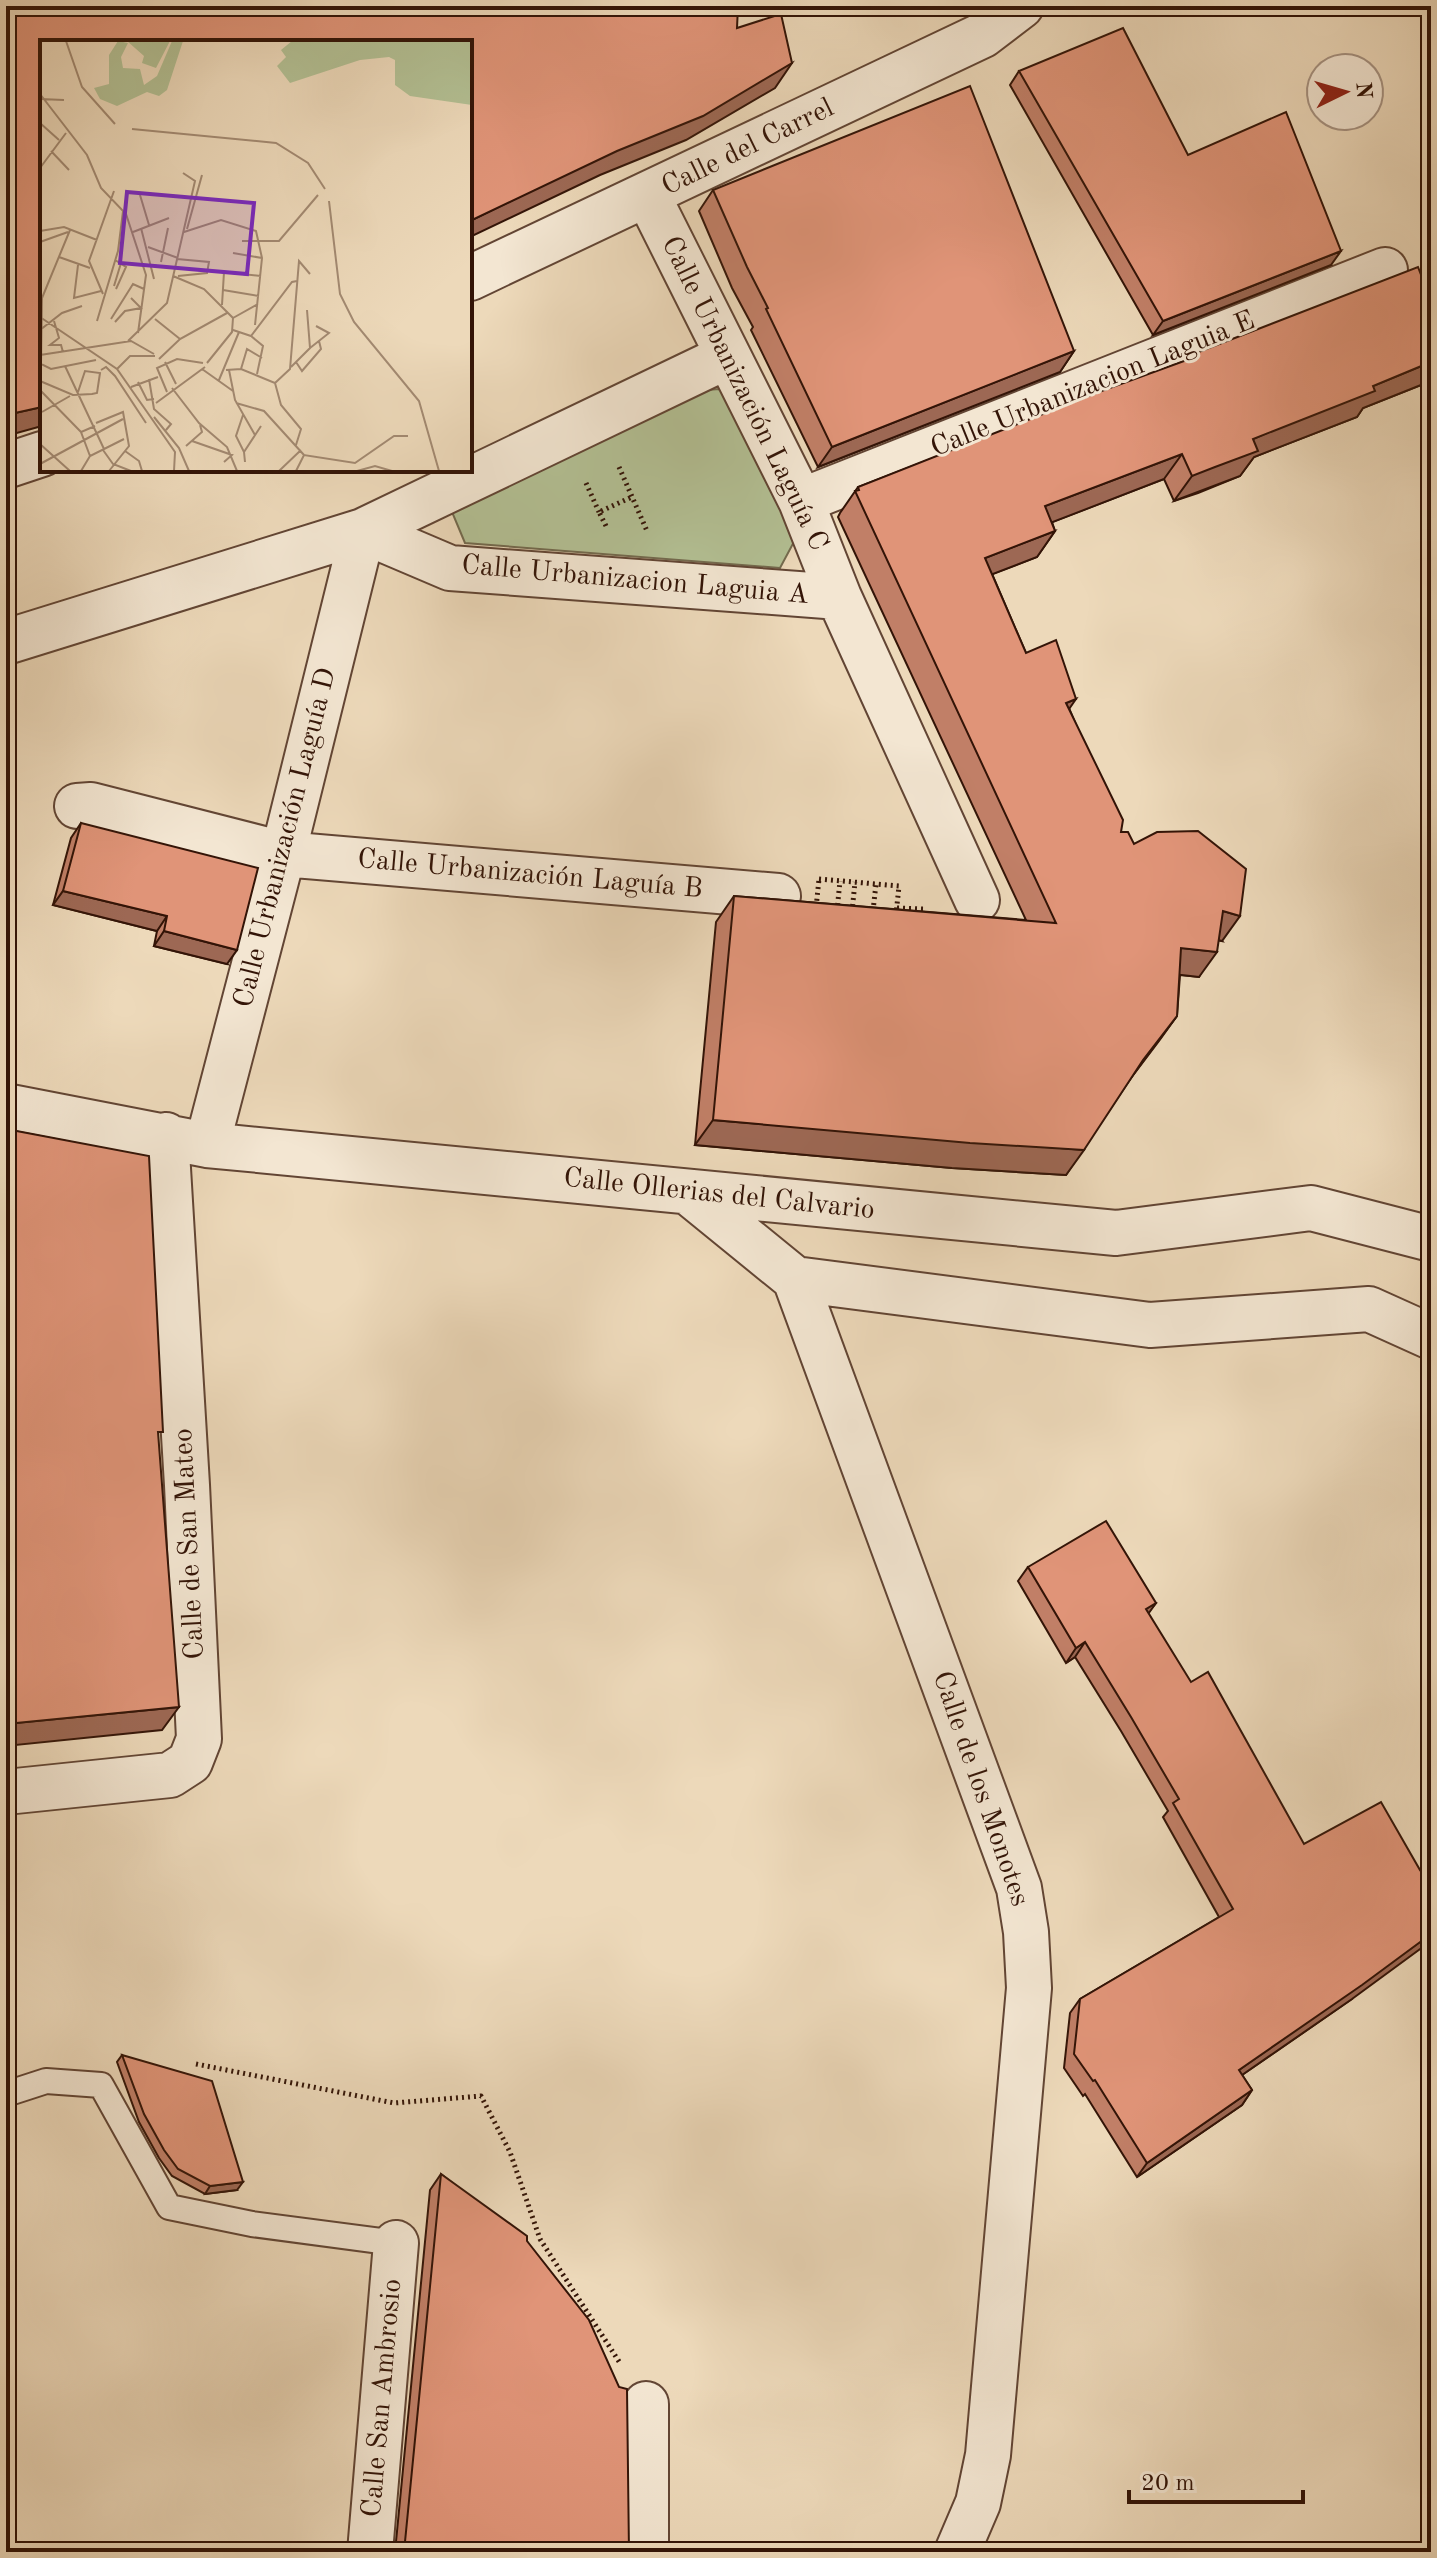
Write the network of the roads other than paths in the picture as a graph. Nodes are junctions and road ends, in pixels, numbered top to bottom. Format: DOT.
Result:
graph roads {
  1 [pos="1021,6"];
  2 [pos="648,196"];
  3 [pos="1385,270"];
  4 [pos="472,277"];
  5 [pos="728,356"];
  6 [pos="40,455"];
  7 [pos="6,466"];
  8 [pos="801,501"];
  9 [pos="363,531"];
  10 [pos="839,597"];
  11 [pos="6,642"];
  12 [pos="77,806"];
  13 [pos="283,854"];
  14 [pos="778,896"];
  15 [pos="977,900"];
  16 [pos="6,1106"];
  17 [pos="187,1140"];
  18 [pos="688,1192"];
  19 [pos="1431,1239"];
  20 [pos="795,1279"];
  21 [pos="1431,1337"];
  22 [pos="6,1792"];
  23 [pos="6,2094"];
  24 [pos="396,2243"];
  25 [pos="646,2404"];
  26 [pos="370,2552"];
  27 [pos="646,2552"];
  28 [pos="957,2552"];
  1 -- 2 [label="street, Calle del Carrel"];
  2 -- 4 [label="street, Calle del Carrel"];
  2 -- 5 [label="street, Calle Urbanización Laguía C"];
  3 -- 8 [label="street, Calle Urbanizacion Laguia E"];
  5 -- 8 [label="street, Calle Urbanización Laguía C"];
  5 -- 9 [label="street"];
  6 -- 7 [label="street"];
  8 -- 10 [label="street, Calle Urbanización Laguía C"];
  9 -- 10 [label="street, Calle Urbanizacion Laguia A"];
  9 -- 11 [label="street"];
  9 -- 13 [label="street, Calle Urbanización Laguía D"];
  10 -- 15 [label="street, Calle Urbanización Laguía C"];
  12 -- 13 [label="street, Calle Urbanización Laguía B"];
  13 -- 14 [label="street, Calle Urbanización Laguía B"];
  13 -- 17 [label="street, Calle Urbanización Laguía D"];
  16 -- 17 [label="street, Calle Ollerias del Calvario"];
  17 -- 18 [label="street, Calle Ollerias del Calvario"];
  17 -- 22 [label="street, Calle de San Mateo"];
  18 -- 19 [label="street, Calle Ollerias del Calvario"];
  18 -- 20 [label="street"];
  20 -- 21 [label="street"];
  20 -- 28 [label="street, Calle de los Monotes"];
  23 -- 24 [label="lane"];
  24 -- 26 [label="street, Calle San Ambrosio"];
  25 -- 27 [label="street"];
}
